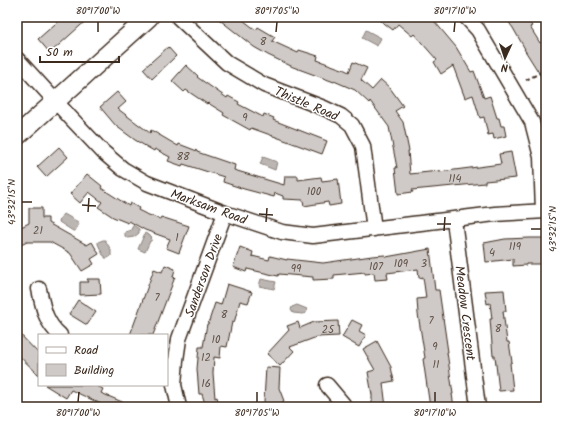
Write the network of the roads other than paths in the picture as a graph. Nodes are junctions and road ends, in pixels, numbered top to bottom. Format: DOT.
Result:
graph roads {
  1 [pos="149,17"];
  2 [pos="178,17"];
  3 [pos="466,17"];
  4 [pos="17,59"];
  5 [pos="55,102"];
  6 [pos="17,136"];
  7 [pos="545,211"];
  8 [pos="225,213"];
  9 [pos="454,220"];
  10 [pos="374,229"];
  11 [pos="39,289"];
  12 [pos="59,334"];
  13 [pos="171,385"];
  14 [pos="327,386"];
  15 [pos="179,407"];
  16 [pos="344,407"];
  17 [pos="478,407"];
  1 -- 5 [label="main road"];
  2 -- 10 [label="street, Thistle Road"];
  3 -- 7 [label="street"];
  4 -- 5 [label="street, Marksam Road"];
  5 -- 6 [label="main road"];
  5 -- 8 [label="street, Marksam Road"];
  7 -- 9 [label="street, Marksam Road"];
  8 -- 10 [label="street, Marksam Road"];
  8 -- 13 [label="street, Sanderson Drive"];
  9 -- 10 [label="street, Marksam Road"];
  9 -- 17 [label="street, Meadow Crescent"];
  11 -- 12 [label="street"];
  13 -- 15 [label="street, Sanderson Drive"];
  14 -- 16 [label="street"];
}
